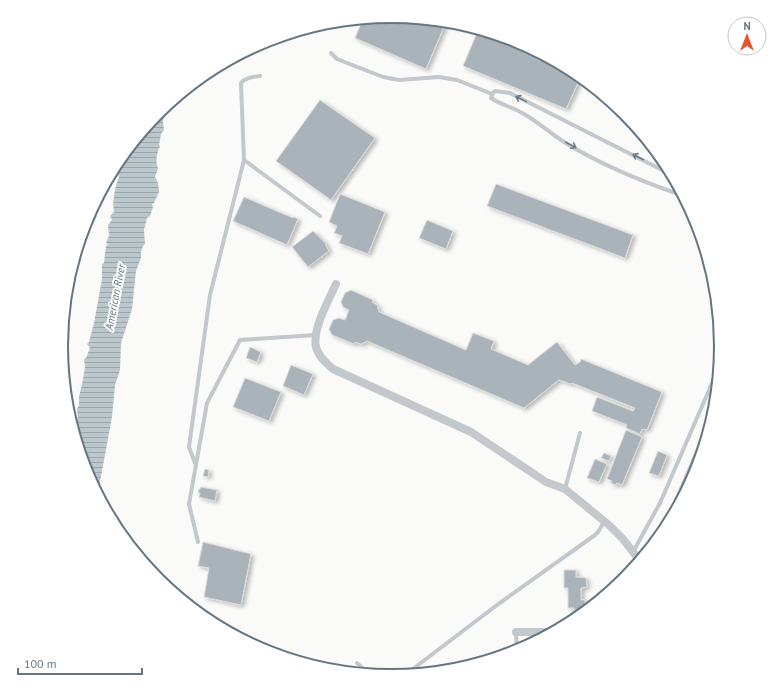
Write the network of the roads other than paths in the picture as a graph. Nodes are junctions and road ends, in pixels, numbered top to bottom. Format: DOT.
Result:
graph roads {
  1 [pos="331,53"];
  2 [pos="260,76"];
  3 [pos="492,94"];
  4 [pos="244,160"];
  5 [pos="662,170"];
  6 [pos="675,193"];
  7 [pos="320,216"];
  8 [pos="336,284"];
  9 [pos="316,335"];
  10 [pos="713,382"];
  11 [pos="580,433"];
  12 [pos="195,463"];
  13 [pos="565,489"];
  14 [pos="605,521"];
  15 [pos="198,542"];
  16 [pos="633,552"];
  17 [pos="636,556"];
  18 [pos="516,632"];
  19 [pos="535,635"];
  20 [pos="517,643"];
  21 [pos="357,663"];
  22 [pos="362,667"];
  23 [pos="414,668"];
  1 -- 3 [label="lane"];
  2 -- 4 [label="lane"];
  5 -- 3 [label="lane, one-way"];
  3 -- 6 [label="lane, one-way"];
  4 -- 7 [label="lane"];
  4 -- 12 [label="lane"];
  8 -- 9 [label="street"];
  9 -- 12 [label="lane"];
  9 -- 13 [label="street"];
  10 -- 16 [label="lane"];
  11 -- 13 [label="lane"];
  12 -- 15 [label="lane"];
  13 -- 14 [label="street"];
  14 -- 16 [label="street"];
  14 -- 23 [label="lane"];
  16 -- 17 [label="street"];
  18 -- 19 [label="street"];
  18 -- 20 [label="lane"];
  21 -- 22 [label="lane"];
}
